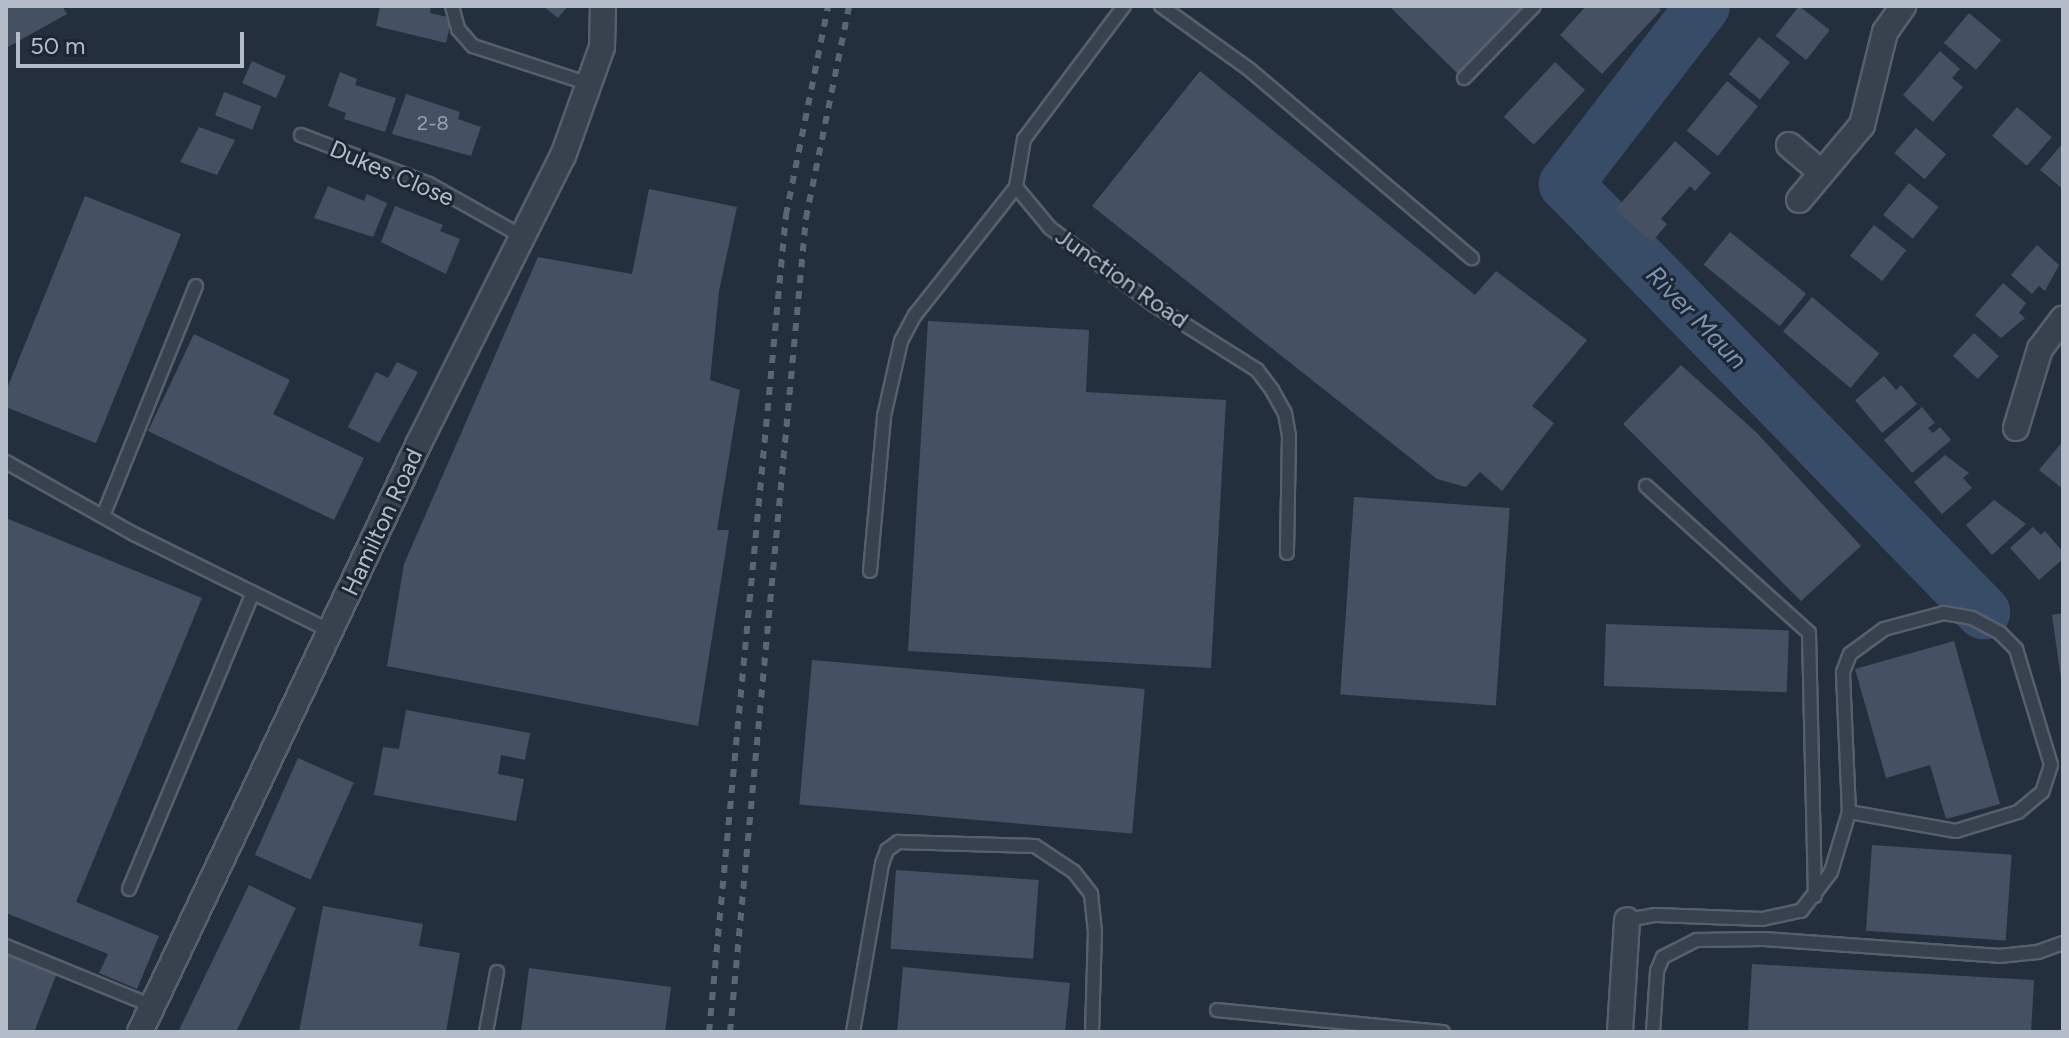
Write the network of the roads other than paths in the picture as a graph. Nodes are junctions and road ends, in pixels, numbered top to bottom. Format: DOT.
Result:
graph roads {
  1 [pos="452,6"];
  2 [pos="603,6"];
  3 [pos="1124,6"];
  4 [pos="1161,6"];
  5 [pos="1534,6"];
  6 [pos="1903,6"];
  7 [pos="1464,78"];
  8 [pos="589,84"];
  9 [pos="301,135"];
  10 [pos="1789,145"];
  11 [pos="1822,173"];
  12 [pos="1016,187"];
  13 [pos="1799,200"];
  14 [pos="523,237"];
  15 [pos="1472,258"];
  16 [pos="196,286"];
  17 [pos="2063,319"];
  18 [pos="2016,428"];
  19 [pos="6,462"];
  20 [pos="1646,486"];
  21 [pos="103,516"];
  22 [pos="1287,553"];
  23 [pos="870,571"];
  24 [pos="253,593"];
  25 [pos="330,631"];
  26 [pos="1849,812"];
  27 [pos="129,889"];
  28 [pos="1815,899"];
  29 [pos="1627,920"];
  30 [pos="2063,944"];
  31 [pos="6,946"];
  32 [pos="497,972"];
  33 [pos="152,1006"];
  34 [pos="1217,1010"];
  35 [pos="140,1032"];
  36 [pos="486,1032"];
  37 [pos="853,1032"];
  38 [pos="1092,1032"];
  39 [pos="1443,1032"];
  40 [pos="1620,1032"];
  41 [pos="1653,1032"];
  1 -- 8 [label="lane"];
  2 -- 8 [label="street, Hamilton Road"];
  3 -- 12 [label="lane"];
  4 -- 15 [label="lane"];
  5 -- 7 [label="lane"];
  6 -- 11 [label="street"];
  8 -- 14 [label="street, Hamilton Road"];
  9 -- 14 [label="lane, Dukes Close"];
  10 -- 11 [label="street"];
  11 -- 13 [label="street"];
  12 -- 22 [label="lane, Junction Road"];
  12 -- 23 [label="lane"];
  14 -- 25 [label="street, Hamilton Road"];
  16 -- 21 [label="lane"];
  17 -- 18 [label="street"];
  19 -- 21 [label="lane"];
  20 -- 28 [label="lane"];
  21 -- 24 [label="lane"];
  24 -- 25 [label="lane"];
  24 -- 27 [label="lane"];
  25 -- 33 [label="street, Hamilton Road"];
  26 -- 26 [label="lane"];
  26 -- 28 [label="lane"];
  28 -- 29 [label="lane"];
  29 -- 40 [label="street"];
  30 -- 41 [label="lane"];
  31 -- 33 [label="lane"];
  32 -- 36 [label="lane"];
  33 -- 35 [label="street, Hamilton Road"];
  34 -- 39 [label="lane"];
  37 -- 38 [label="lane"];
}
